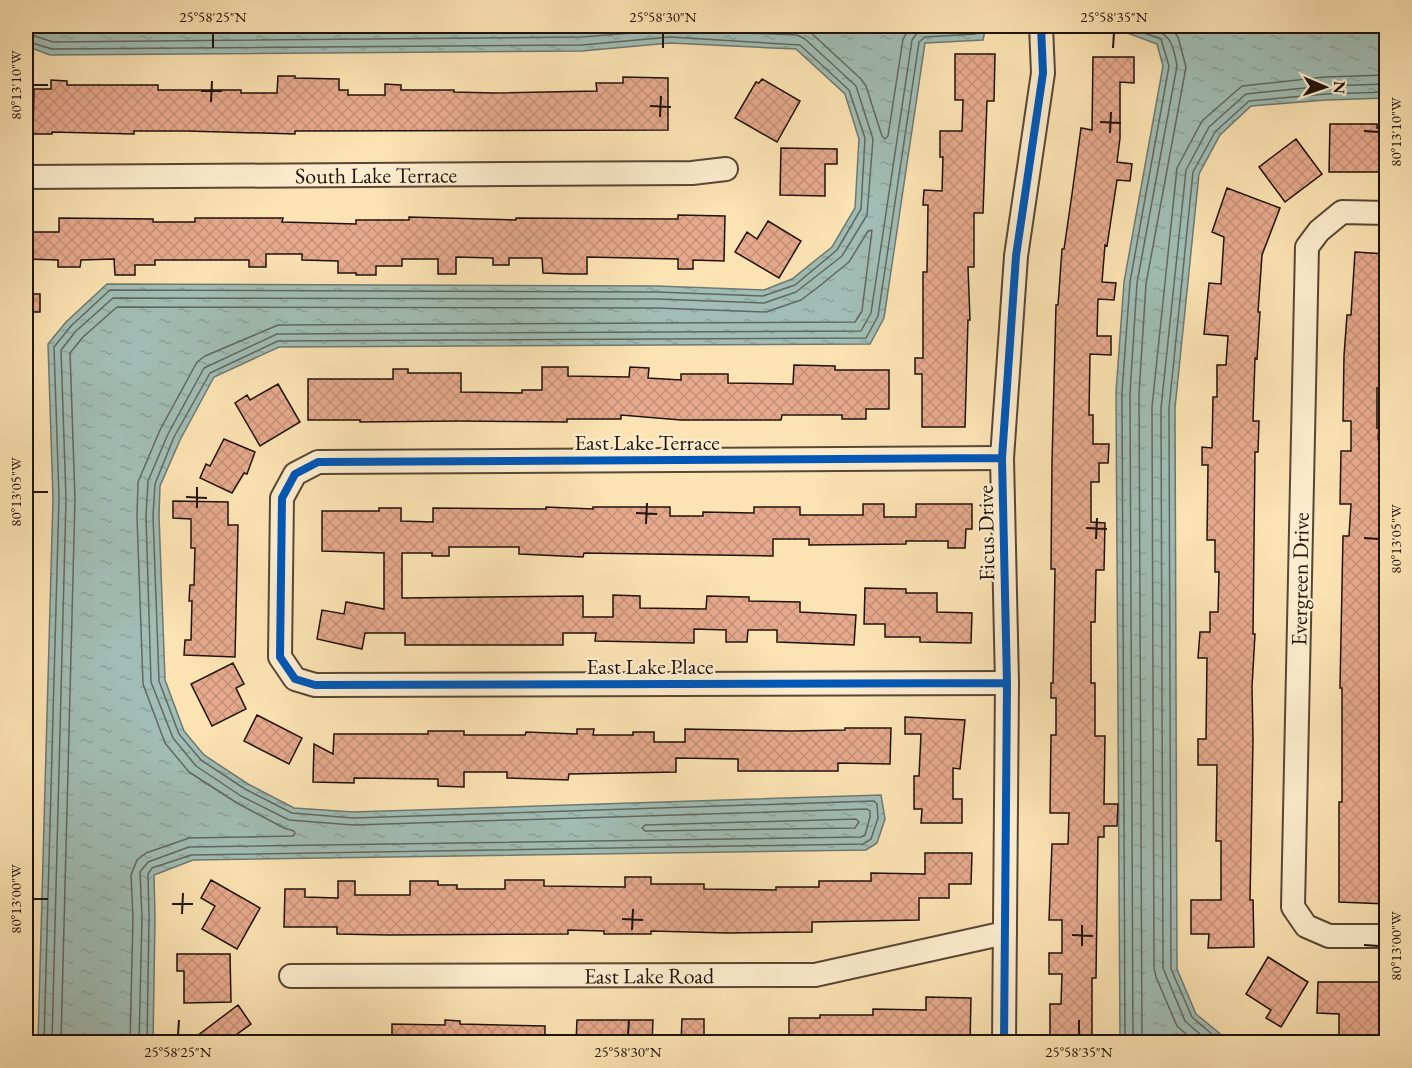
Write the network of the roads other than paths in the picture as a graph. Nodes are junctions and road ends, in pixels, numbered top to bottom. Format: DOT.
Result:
graph roads {
  1 [pos="1041,26"];
  2 [pos="726,169"];
  3 [pos="26,177"];
  4 [pos="1386,213"];
  5 [pos="1002,458"];
  6 [pos="295,679"];
  7 [pos="1007,683"];
  8 [pos="1005,933"];
  9 [pos="1386,936"];
  10 [pos="291,976"];
  11 [pos="1004,1042"];
  1 -- 5 [label="street, Ficus Drive"];
  2 -- 3 [label="street, South Lake Terrace"];
  4 -- 9 [label="street, Evergreen Drive"];
  5 -- 6 [label="street, East Lake Terrace"];
  5 -- 7 [label="street, Ficus Drive"];
  6 -- 7 [label="street, East Lake Place"];
  7 -- 8 [label="street, Ficus Drive"];
  8 -- 10 [label="street, East Lake Road"];
  8 -- 11 [label="street, Ficus Drive"];
}
